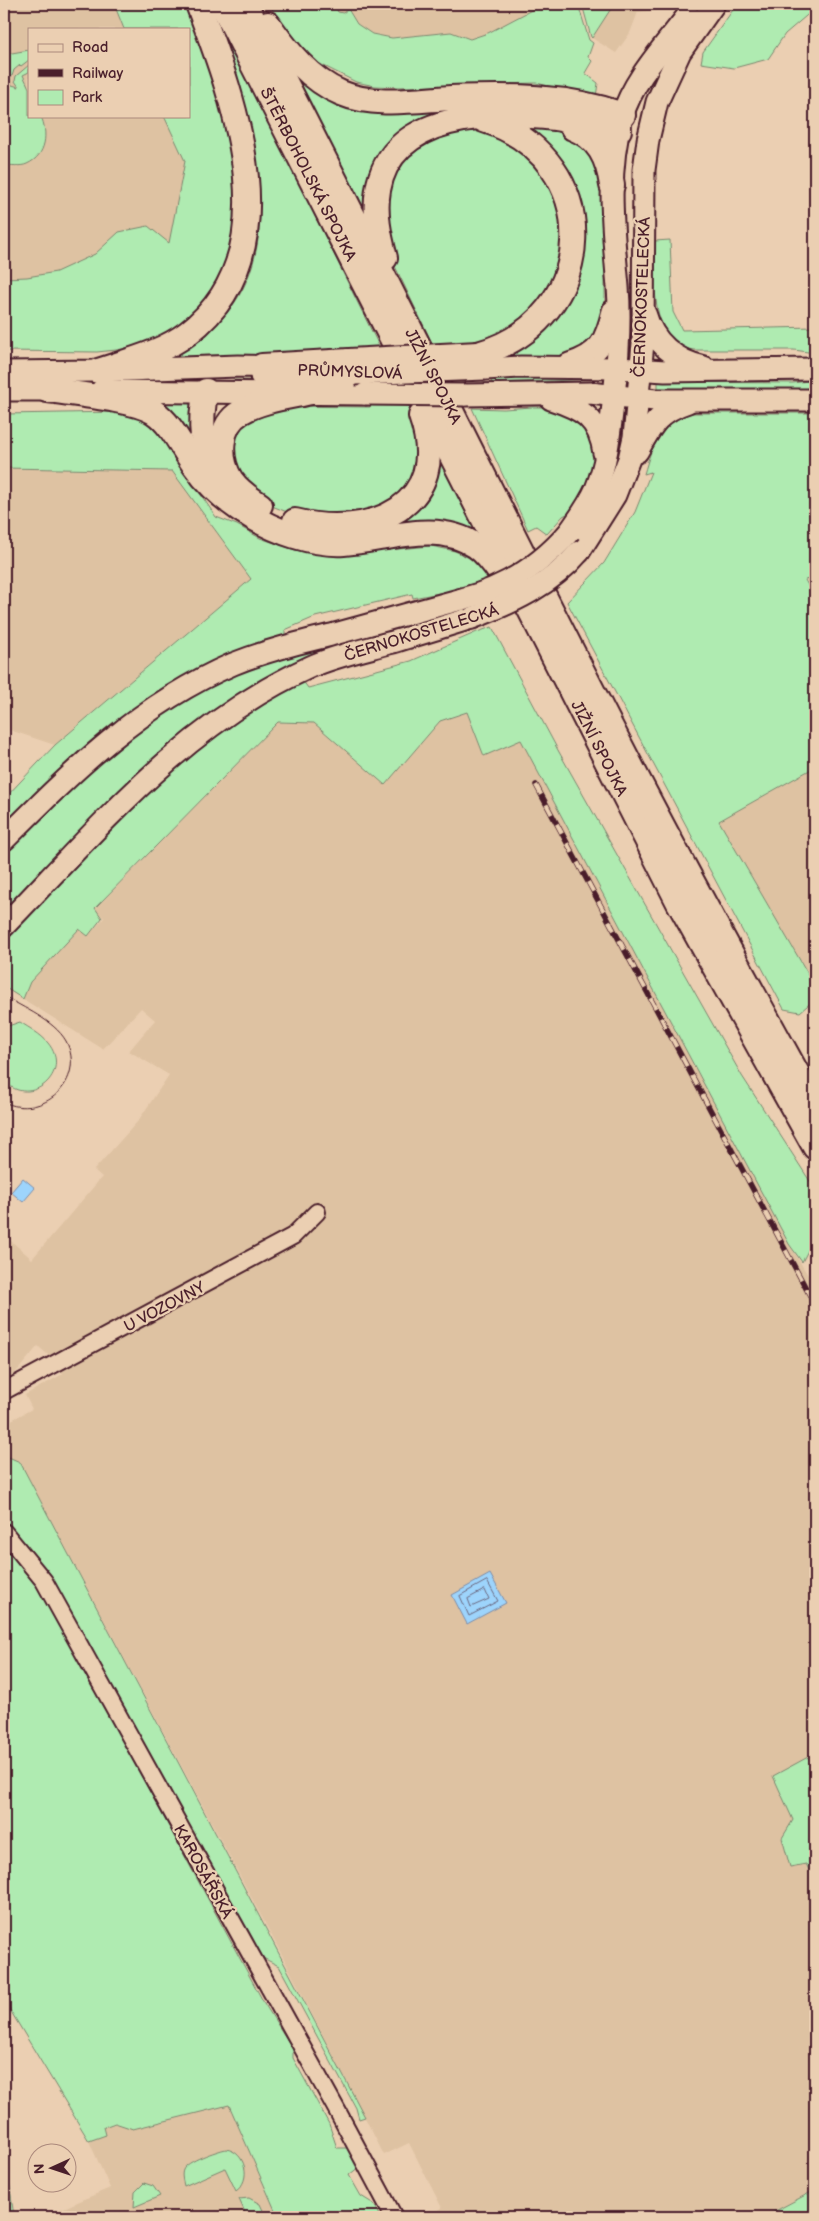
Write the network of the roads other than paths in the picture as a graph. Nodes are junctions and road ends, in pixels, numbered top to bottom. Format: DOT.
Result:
graph roads {
  1 [pos="198,4"];
  2 [pos="222,4"];
  3 [pos="245,4"];
  4 [pos="254,4"];
  5 [pos="697,4"];
  6 [pos="714,4"];
  7 [pos="472,117"];
  8 [pos="533,117"];
  9 [pos="621,122"];
  10 [pos="650,128"];
  11 [pos="612,185"];
  12 [pos="618,288"];
  13 [pos="643,298"];
  14 [pos="401,309"];
  15 [pos="395,344"];
  16 [pos="481,362"];
  17 [pos="262,366"];
  18 [pos="352,367"];
  19 [pos="554,367"];
  20 [pos="618,368"];
  21 [pos="815,369"];
  22 [pos="640,370"];
  23 [pos="98,371"];
  24 [pos="721,371"];
  25 [pos="4,372"];
  26 [pos="4,390"];
  27 [pos="47,390"];
  28 [pos="206,392"];
  29 [pos="310,392"];
  30 [pos="537,394"];
  31 [pos="614,396"];
  32 [pos="638,398"];
  33 [pos="697,400"];
  34 [pos="815,400"];
  35 [pos="604,462"];
  36 [pos="623,476"];
  37 [pos="249,514"];
  38 [pos="532,616"];
  39 [pos="4,840"];
  40 [pos="4,926"];
  41 [pos="815,1106"];
  42 [pos="815,1147"];
  43 [pos="317,1212"];
  44 [pos="4,1392"];
  45 [pos="4,1532"];
  46 [pos="394,2217"];
  1 -- 23 [label="highway"];
  2 -- 15 [label="highway, ŠTĚRBOHOLSKÁ SPOJKA"];
  3 -- 14 [label="highway, ŠTĚRBOHOLSKÁ SPOJKA"];
  4 -- 9 [label="highway"];
  5 -- 9 [label="main road, ČERNOKOSTELECKÁ"];
  6 -- 10 [label="main road, ČERNOKOSTELECKÁ"];
  7 -- 8 [label="highway"];
  7 -- 14 [label="highway"];
  7 -- 16 [label="highway"];
  8 -- 9 [label="highway"];
  8 -- 11 [label="highway"];
  9 -- 10 [label="main road"];
  9 -- 11 [label="main road, ČERNOKOSTELECKÁ"];
  10 -- 13 [label="main road, ČERNOKOSTELECKÁ"];
  11 -- 12 [label="main road, ČERNOKOSTELECKÁ"];
  12 -- 19 [label="main road"];
  12 -- 20 [label="main road, ČERNOKOSTELECKÁ"];
  13 -- 22 [label="main road, ČERNOKOSTELECKÁ"];
  13 -- 24 [label="main road"];
  14 -- 41 [label="highway, JIŽNÍ SPOJKA"];
  15 -- 29 [label="highway"];
  15 -- 38 [label="highway, JIŽNÍ SPOJKA"];
  16 -- 18 [label="highway, bridge"];
  16 -- 19 [label="main road"];
  17 -- 18 [label="highway"];
  17 -- 23 [label="main road"];
  18 -- 28 [label="main road"];
  19 -- 20 [label="main road"];
  20 -- 22 [label="main road"];
  20 -- 31 [label="main road, ČERNOKOSTELECKÁ"];
  21 -- 24 [label="main road"];
  22 -- 24 [label="main road"];
  22 -- 32 [label="main road, ČERNOKOSTELECKÁ"];
  23 -- 25 [label="main road"];
  26 -- 27 [label="main road, PRŮMYSLOVÁ"];
  27 -- 28 [label="main road, PRŮMYSLOVÁ"];
  27 -- 37 [label="highway"];
  28 -- 29 [label="main road, PRŮMYSLOVÁ"];
  28 -- 37 [label="highway"];
  29 -- 30 [label="main road, PRŮMYSLOVÁ, bridge"];
  30 -- 31 [label="main road, PRŮMYSLOVÁ"];
  30 -- 35 [label="main road"];
  31 -- 32 [label="main road, PRŮMYSLOVÁ"];
  31 -- 35 [label="main road, ČERNOKOSTELECKÁ"];
  32 -- 33 [label="main road, PRŮMYSLOVÁ"];
  32 -- 36 [label="main road, ČERNOKOSTELECKÁ"];
  33 -- 34 [label="main road, PRŮMYSLOVÁ"];
  33 -- 36 [label="main road"];
  35 -- 39 [label="main road, ČERNOKOSTELECKÁ, bridge"];
  36 -- 40 [label="main road, ČERNOKOSTELECKÁ, bridge"];
  37 -- 38 [label="highway"];
  38 -- 42 [label="highway, JIŽNÍ SPOJKA"];
  43 -- 44 [label="street, U VOZOVNY"];
  45 -- 46 [label="street, KAROSÁŘSKÁ"];
}
